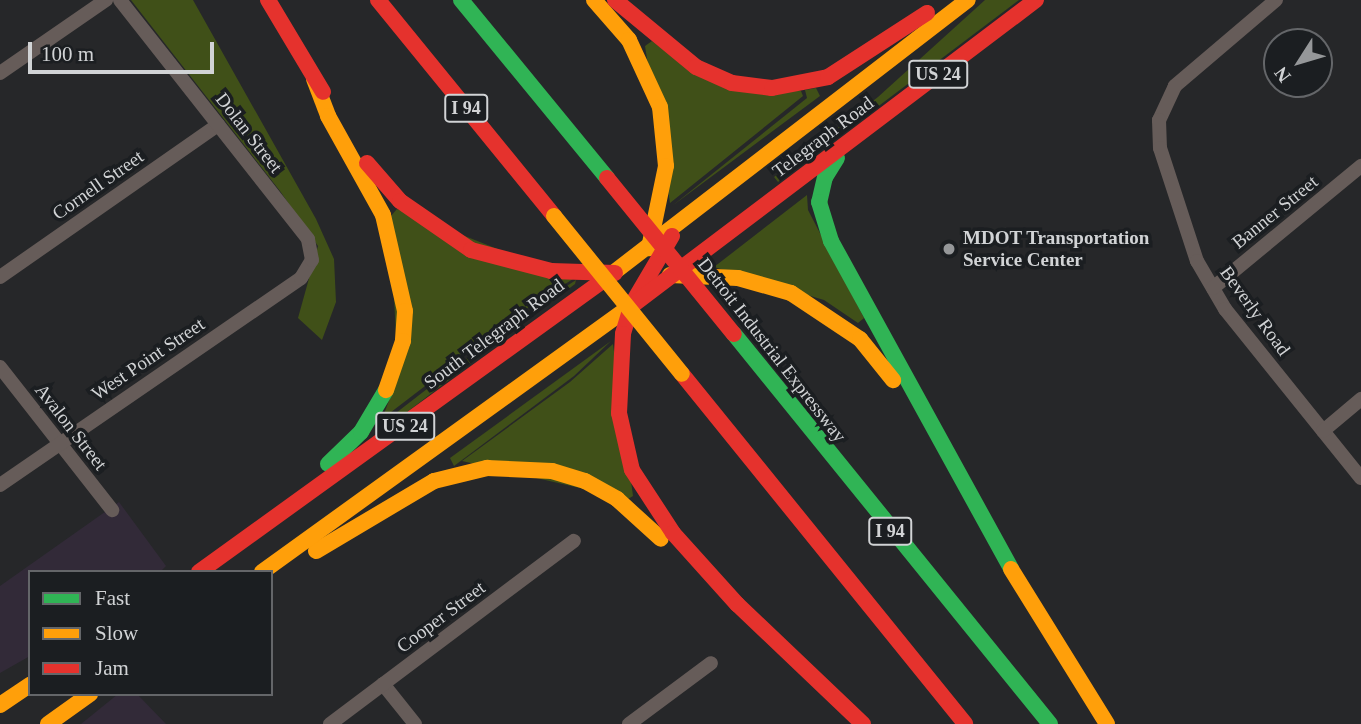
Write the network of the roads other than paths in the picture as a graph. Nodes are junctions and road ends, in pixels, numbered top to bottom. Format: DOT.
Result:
graph roads {
  1 [pos="106,0"];
  2 [pos="120,0"];
  3 [pos="268,0"];
  4 [pos="378,0"];
  5 [pos="461,0"];
  6 [pos="594,0"];
  7 [pos="615,0"];
  8 [pos="946,0"];
  9 [pos="968,0"];
  10 [pos="1036,0"];
  11 [pos="1276,0"];
  12 [pos="0,73"];
  13 [pos="314,79"];
  14 [pos="218,125"];
  15 [pos="842,150"];
  16 [pos="1361,166"];
  17 [pos="694,212"];
  18 [pos="718,241"];
  19 [pos="653,242"];
  20 [pos="312,260"];
  21 [pos="641,273"];
  22 [pos="676,274"];
  23 [pos="608,275"];
  24 [pos="0,277"];
  25 [pos="1213,288"];
  26 [pos="632,303"];
  27 [pos="569,304"];
  28 [pos="593,333"];
  29 [pos="0,367"];
  30 [pos="1361,399"];
  31 [pos="1323,431"];
  32 [pos="935,434"];
  33 [pos="59,443"];
  34 [pos="1361,478"];
  35 [pos="0,485"];
  36 [pos="112,510"];
  37 [pos="575,541"];
  38 [pos="200,570"];
  39 [pos="201,570"];
  40 [pos="265,570"];
  41 [pos="273,575"];
  42 [pos="737,604"];
  43 [pos="710,663"];
  44 [pos="383,684"];
  45 [pos="28,686"];
  46 [pos="87,696"];
  47 [pos="0,705"];
  48 [pos="48,724"];
  49 [pos="330,724"];
  50 [pos="415,724"];
  51 [pos="629,724"];
  52 [pos="863,724"];
  53 [pos="965,724"];
  54 [pos="1051,724"];
  55 [pos="1107,724"];
  1 -- 12 [label="street"];
  2 -- 14 [label="street, Dolan Street"];
  3 -- 13 [label="main road"];
  4 -- 53 [label="main road, I 94, bridge"];
  5 -- 54 [label="main road, Detroit Industrial Expressway / I 94, bridge"];
  6 -- 19 [label="main road"];
  7 -- 8 [label="main road"];
  9 -- 17 [label="main road, Telegraph Road / US 24"];
  10 -- 15 [label="main road, Telegraph Road / US 24"];
  11 -- 25 [label="street, Beverly Road"];
  13 -- 23 [label="main road"];
  13 -- 38 [label="main road"];
  14 -- 20 [label="street, Dolan Street"];
  14 -- 24 [label="street, Cornell Street"];
  15 -- 18 [label="main road, Telegraph Road / US 24"];
  15 -- 32 [label="main road"];
  16 -- 25 [label="street, Banner Street"];
  17 -- 19 [label="main road, Telegraph Road / US 24"];
  17 -- 21 [label="main road"];
  18 -- 21 [label="main road"];
  18 -- 22 [label="main road, Telegraph Road / US 24"];
  19 -- 21 [label="main road"];
  19 -- 23 [label="main road, Telegraph Road / US 24"];
  20 -- 33 [label="street, West Point Street"];
  21 -- 22 [label="main road"];
  21 -- 23 [label="main road"];
  21 -- 26 [label="main road"];
  21 -- 27 [label="main road"];
  21 -- 28 [label="main road"];
  22 -- 26 [label="main road, Telegraph Road / US 24"];
  22 -- 32 [label="main road"];
  23 -- 27 [label="main road, South Telegraph Road / US 24"];
  25 -- 31 [label="street, Beverly Road"];
  26 -- 28 [label="main road, US 24"];
  26 -- 42 [label="main road"];
  27 -- 39 [label="main road, South Telegraph Road / US 24"];
  28 -- 40 [label="main road, US 24"];
  29 -- 33 [label="street, Avalon Street"];
  30 -- 31 [label="street"];
  31 -- 34 [label="street, Beverly Road"];
  32 -- 55 [label="main road"];
  33 -- 35 [label="street, West Point Street"];
  33 -- 36 [label="street, Avalon Street"];
  37 -- 44 [label="street, Cooper Street"];
  41 -- 42 [label="main road"];
  42 -- 52 [label="main road"];
  43 -- 51 [label="street"];
  44 -- 49 [label="street, Cooper Street"];
  44 -- 50 [label="street"];
  45 -- 47 [label="main road"];
  46 -- 48 [label="main road"];
}
